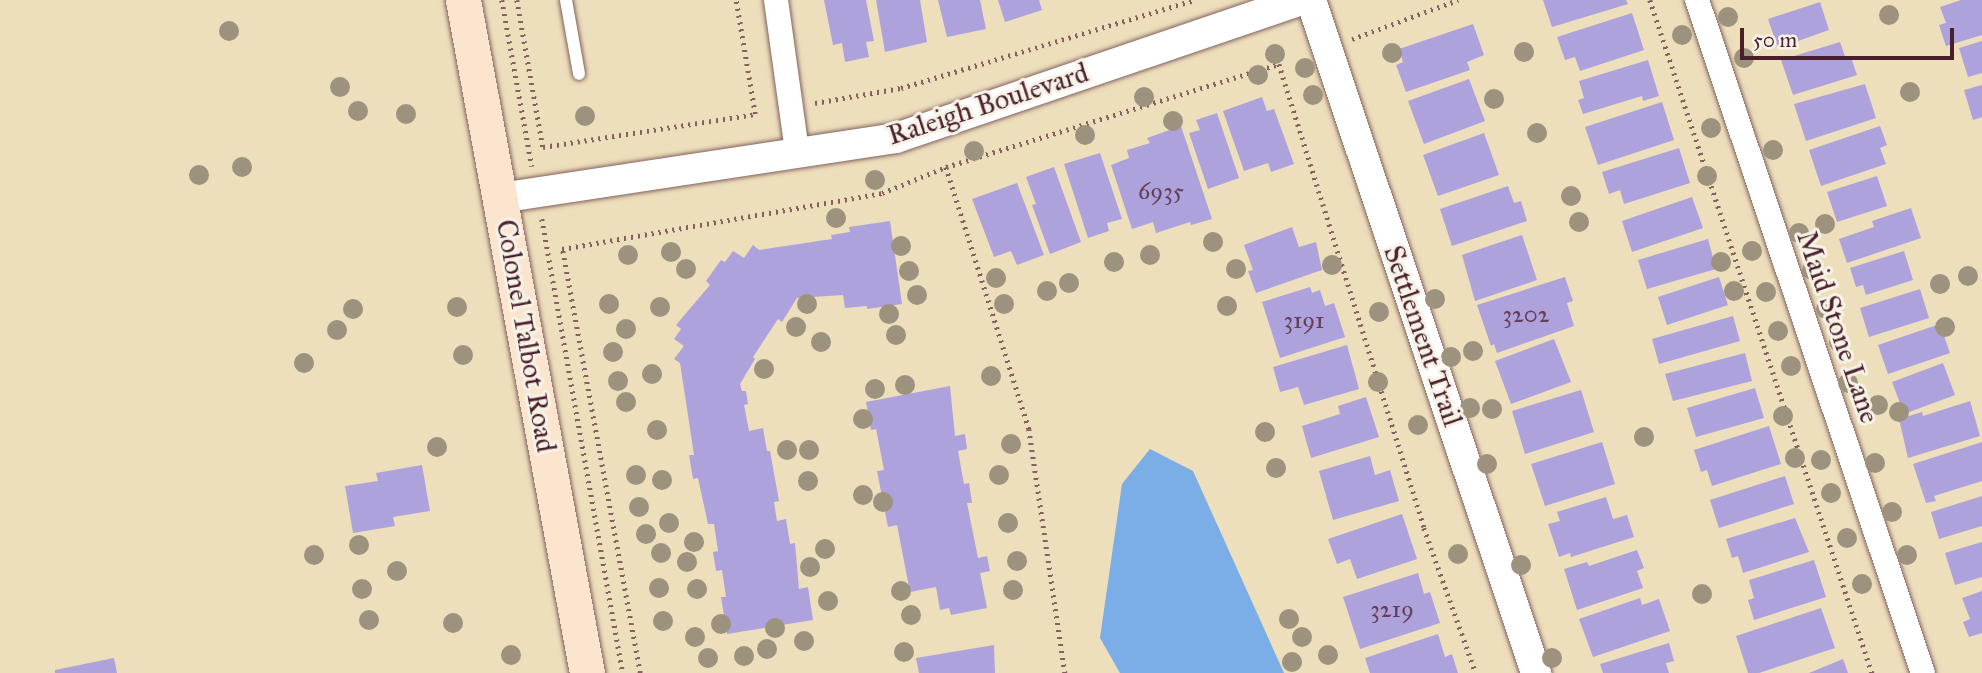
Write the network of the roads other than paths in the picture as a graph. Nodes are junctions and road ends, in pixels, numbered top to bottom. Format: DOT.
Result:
graph roads {
  1 [pos="463,0"];
  2 [pos="566,0"];
  3 [pos="776,0"];
  4 [pos="1301,0"];
  5 [pos="1311,0"];
  6 [pos="1697,0"];
  7 [pos="579,75"];
  8 [pos="797,152"];
  9 [pos="500,198"];
  10 [pos="587,673"];
  11 [pos="1536,673"];
  12 [pos="1923,673"];
  1 -- 9 [label="main road, Colonel Talbot Road"];
  2 -- 7 [label="lane"];
  3 -- 8 [label="street"];
  4 -- 8 [label="street, Raleigh Boulevard"];
  5 -- 11 [label="street, Settlement Trail"];
  6 -- 12 [label="street, Maid Stone Lane"];
  8 -- 9 [label="street, Raleigh Boulevard"];
  9 -- 10 [label="main road, Colonel Talbot Road"];
}
